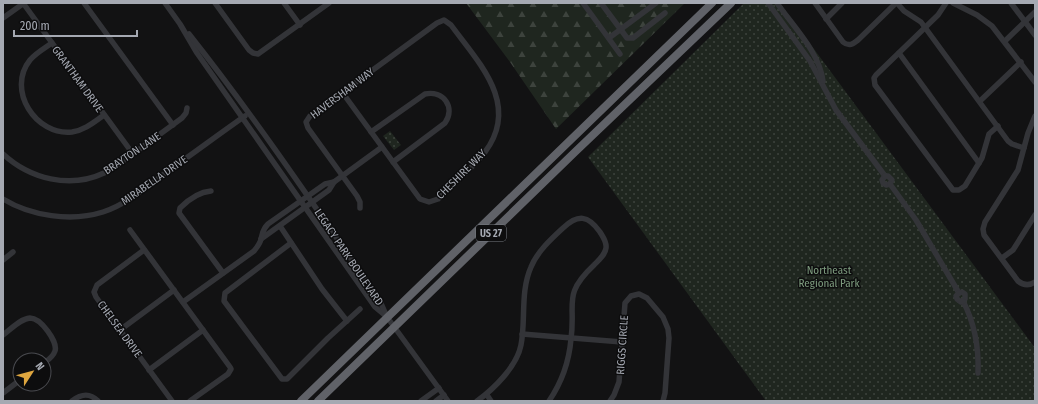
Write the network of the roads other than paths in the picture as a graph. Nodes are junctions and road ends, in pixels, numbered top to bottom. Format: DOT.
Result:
graph roads {
  1 [pos="23,3"];
  2 [pos="84,3"];
  3 [pos="165,3"];
  4 [pos="215,3"];
  5 [pos="284,3"];
  6 [pos="329,3"];
  7 [pos="583,3"];
  8 [pos="601,3"];
  9 [pos="656,3"];
  10 [pos="712,3"];
  11 [pos="724,3"];
  12 [pos="731,3"];
  13 [pos="768,3"];
  14 [pos="777,3"];
  15 [pos="815,3"];
  16 [pos="842,3"];
  17 [pos="897,3"];
  18 [pos="946,3"];
  19 [pos="953,3"];
  20 [pos="1011,3"];
  21 [pos="1035,12"];
  22 [pos="665,13"];
  23 [pos="3,18"];
  24 [pos="826,19"];
  25 [pos="444,20"];
  26 [pos="1025,21"];
  27 [pos="180,24"];
  28 [pos="300,25"];
  29 [pos="926,27"];
  30 [pos="620,29"];
  31 [pos="1035,35"];
  32 [pos="609,38"];
  33 [pos="1005,41"];
  34 [pos="52,43"];
  35 [pos="688,44"];
  36 [pos="898,53"];
  37 [pos="620,54"];
  38 [pos="1021,62"];
  39 [pos="1035,82"];
  40 [pos="823,83"];
  41 [pos="342,92"];
  42 [pos="618,94"];
  43 [pos="980,101"];
  44 [pos="187,108"];
  45 [pos="249,114"];
  46 [pos="104,115"];
  47 [pos="1035,116"];
  48 [pos="243,118"];
  49 [pos="173,125"];
  50 [pos="998,126"];
  51 [pos="371,132"];
  52 [pos="382,147"];
  53 [pos="1024,148"];
  54 [pos="3,154"];
  55 [pos="133,154"];
  56 [pos="568,158"];
  57 [pos="393,162"];
  58 [pos="979,163"];
  59 [pos="343,176"];
  60 [pos="334,182"];
  61 [pos="211,191"];
  62 [pos="307,196"];
  63 [pos="3,199"];
  64 [pos="301,201"];
  65 [pos="312,203"];
  66 [pos="306,208"];
  67 [pos="360,208"];
  68 [pos="1035,215"];
  69 [pos="280,226"];
  70 [pos="130,230"];
  71 [pos="261,239"];
  72 [pos="291,243"];
  73 [pos="144,250"];
  74 [pos="13,252"];
  75 [pos="1002,258"];
  76 [pos="3,260"];
  77 [pos="223,273"];
  78 [pos="1035,282"];
  79 [pos="174,290"];
  80 [pos="183,302"];
  81 [pos="360,309"];
  82 [pos="387,317"];
  83 [pos="347,321"];
  84 [pos="394,327"];
  85 [pos="120,330"];
  86 [pos="203,330"];
  87 [pos="522,334"];
  88 [pos="3,335"];
  89 [pos="572,338"];
  90 [pos="622,342"];
  91 [pos="52,356"];
  92 [pos="149,370"];
  93 [pos="978,373"];
  94 [pos="12,386"];
  95 [pos="439,388"];
  96 [pos="3,393"];
  97 [pos="444,395"];
  98 [pos="487,395"];
  99 [pos="72,401"];
  100 [pos="98,401"];
  101 [pos="172,401"];
  102 [pos="190,401"];
  103 [pos="301,401"];
  104 [pos="318,401"];
  105 [pos="421,401"];
  106 [pos="436,401"];
  107 [pos="448,401"];
  108 [pos="477,401"];
  109 [pos="491,401"];
  110 [pos="549,401"];
  111 [pos="610,401"];
  112 [pos="663,401"];
  1 -- 23 [label="street"];
  1 -- 34 [label="street, GRANTHAM DRIVE"];
  2 -- 49 [label="street"];
  3 -- 27 [label="street, LEGACY PARK BOULEVARD"];
  4 -- 28 [label="street"];
  5 -- 28 [label="street"];
  6 -- 28 [label="street"];
  7 -- 32 [label="street"];
  8 -- 30 [label="street"];
  9 -- 30 [label="street"];
  10 -- 42 [label="highway, US 27"];
  11 -- 35 [label="highway"];
  12 -- 35 [label="highway, US 27"];
  13 -- 40 [label="street"];
  14 -- 40 [label="street"];
  15 -- 24 [label="street"];
  16 -- 24 [label="street"];
  17 -- 24 [label="street"];
  17 -- 29 [label="street"];
  18 -- 29 [label="street"];
  19 -- 33 [label="street"];
  20 -- 26 [label="street"];
  21 -- 26 [label="street"];
  22 -- 30 [label="street"];
  25 -- 41 [label="street, HAVERSHAM WAY"];
  25 -- 57 [label="street, CHESHIRE WAY"];
  26 -- 31 [label="street"];
  26 -- 33 [label="street"];
  27 -- 45 [label="street, LEGACY PARK BOULEVARD"];
  27 -- 48 [label="street, LEGACY PARK BOULEVARD"];
  29 -- 36 [label="street"];
  29 -- 43 [label="street"];
  30 -- 32 [label="street"];
  32 -- 37 [label="street"];
  33 -- 38 [label="street"];
  34 -- 46 [label="street, GRANTHAM DRIVE"];
  34 -- 46 [label="street"];
  35 -- 56 [label="highway, US 27"];
  36 -- 58 [label="street"];
  36 -- 58 [label="street"];
  38 -- 39 [label="street"];
  38 -- 43 [label="street"];
  40 -- 93 [label="street"];
  41 -- 51 [label="street, CHESHIRE WAY"];
  41 -- 59 [label="street, HAVERSHAM WAY"];
  42 -- 56 [label="highway"];
  42 -- 82 [label="highway, US 27"];
  43 -- 50 [label="street"];
  44 -- 49 [label="street, BRAYTON LANE"];
  45 -- 48 [label="street, MIRABELLA DRIVE"];
  45 -- 62 [label="street, LEGACY PARK BOULEVARD"];
  46 -- 55 [label="street, GRANTHAM DRIVE"];
  47 -- 53 [label="street"];
  48 -- 63 [label="street, MIRABELLA DRIVE"];
  48 -- 64 [label="street, LEGACY PARK BOULEVARD"];
  49 -- 55 [label="street, BRAYTON LANE"];
  50 -- 53 [label="street"];
  50 -- 58 [label="street"];
  51 -- 52 [label="street, CHESHIRE WAY"];
  51 -- 57 [label="street"];
  52 -- 57 [label="street, CHESHIRE WAY"];
  52 -- 59 [label="street"];
  53 -- 75 [label="street"];
  54 -- 55 [label="street, BRAYTON LANE"];
  56 -- 84 [label="highway, US 27"];
  59 -- 60 [label="street"];
  59 -- 67 [label="street, HAVERSHAM WAY"];
  60 -- 62 [label="street"];
  60 -- 65 [label="street"];
  61 -- 77 [label="street"];
  62 -- 64 [label="street"];
  62 -- 65 [label="street, LEGACY PARK BOULEVARD"];
  64 -- 66 [label="street, LEGACY PARK BOULEVARD"];
  64 -- 71 [label="street"];
  65 -- 66 [label="street"];
  65 -- 82 [label="street, LEGACY PARK BOULEVARD"];
  66 -- 69 [label="street"];
  66 -- 82 [label="street, LEGACY PARK BOULEVARD"];
  68 -- 75 [label="street"];
  69 -- 71 [label="street"];
  69 -- 72 [label="street"];
  70 -- 73 [label="street"];
  71 -- 77 [label="street"];
  72 -- 83 [label="street"];
  72 -- 83 [label="street"];
  73 -- 79 [label="street"];
  73 -- 85 [label="street, CHELSEA DRIVE"];
  74 -- 76 [label="street"];
  75 -- 78 [label="street"];
  77 -- 80 [label="street"];
  79 -- 80 [label="street"];
  79 -- 85 [label="street"];
  80 -- 86 [label="street"];
  81 -- 83 [label="street"];
  82 -- 84 [label="street"];
  82 -- 103 [label="highway, US 27"];
  84 -- 95 [label="street"];
  84 -- 104 [label="highway, US 27"];
  85 -- 92 [label="street, CHELSEA DRIVE"];
  86 -- 92 [label="street"];
  86 -- 102 [label="street"];
  87 -- 89 [label="street"];
  87 -- 89 [label="street"];
  87 -- 98 [label="street"];
  88 -- 91 [label="street"];
  89 -- 90 [label="street"];
  89 -- 110 [label="street"];
  90 -- 111 [label="street, RIGGS CIRCLE"];
  90 -- 112 [label="street, RIGGS CIRCLE"];
  92 -- 101 [label="street, CHELSEA DRIVE"];
  94 -- 96 [label="street"];
  95 -- 97 [label="street"];
  95 -- 105 [label="street"];
  97 -- 106 [label="street"];
  97 -- 107 [label="street"];
  98 -- 108 [label="street"];
  98 -- 109 [label="street"];
  99 -- 100 [label="street"];
}
